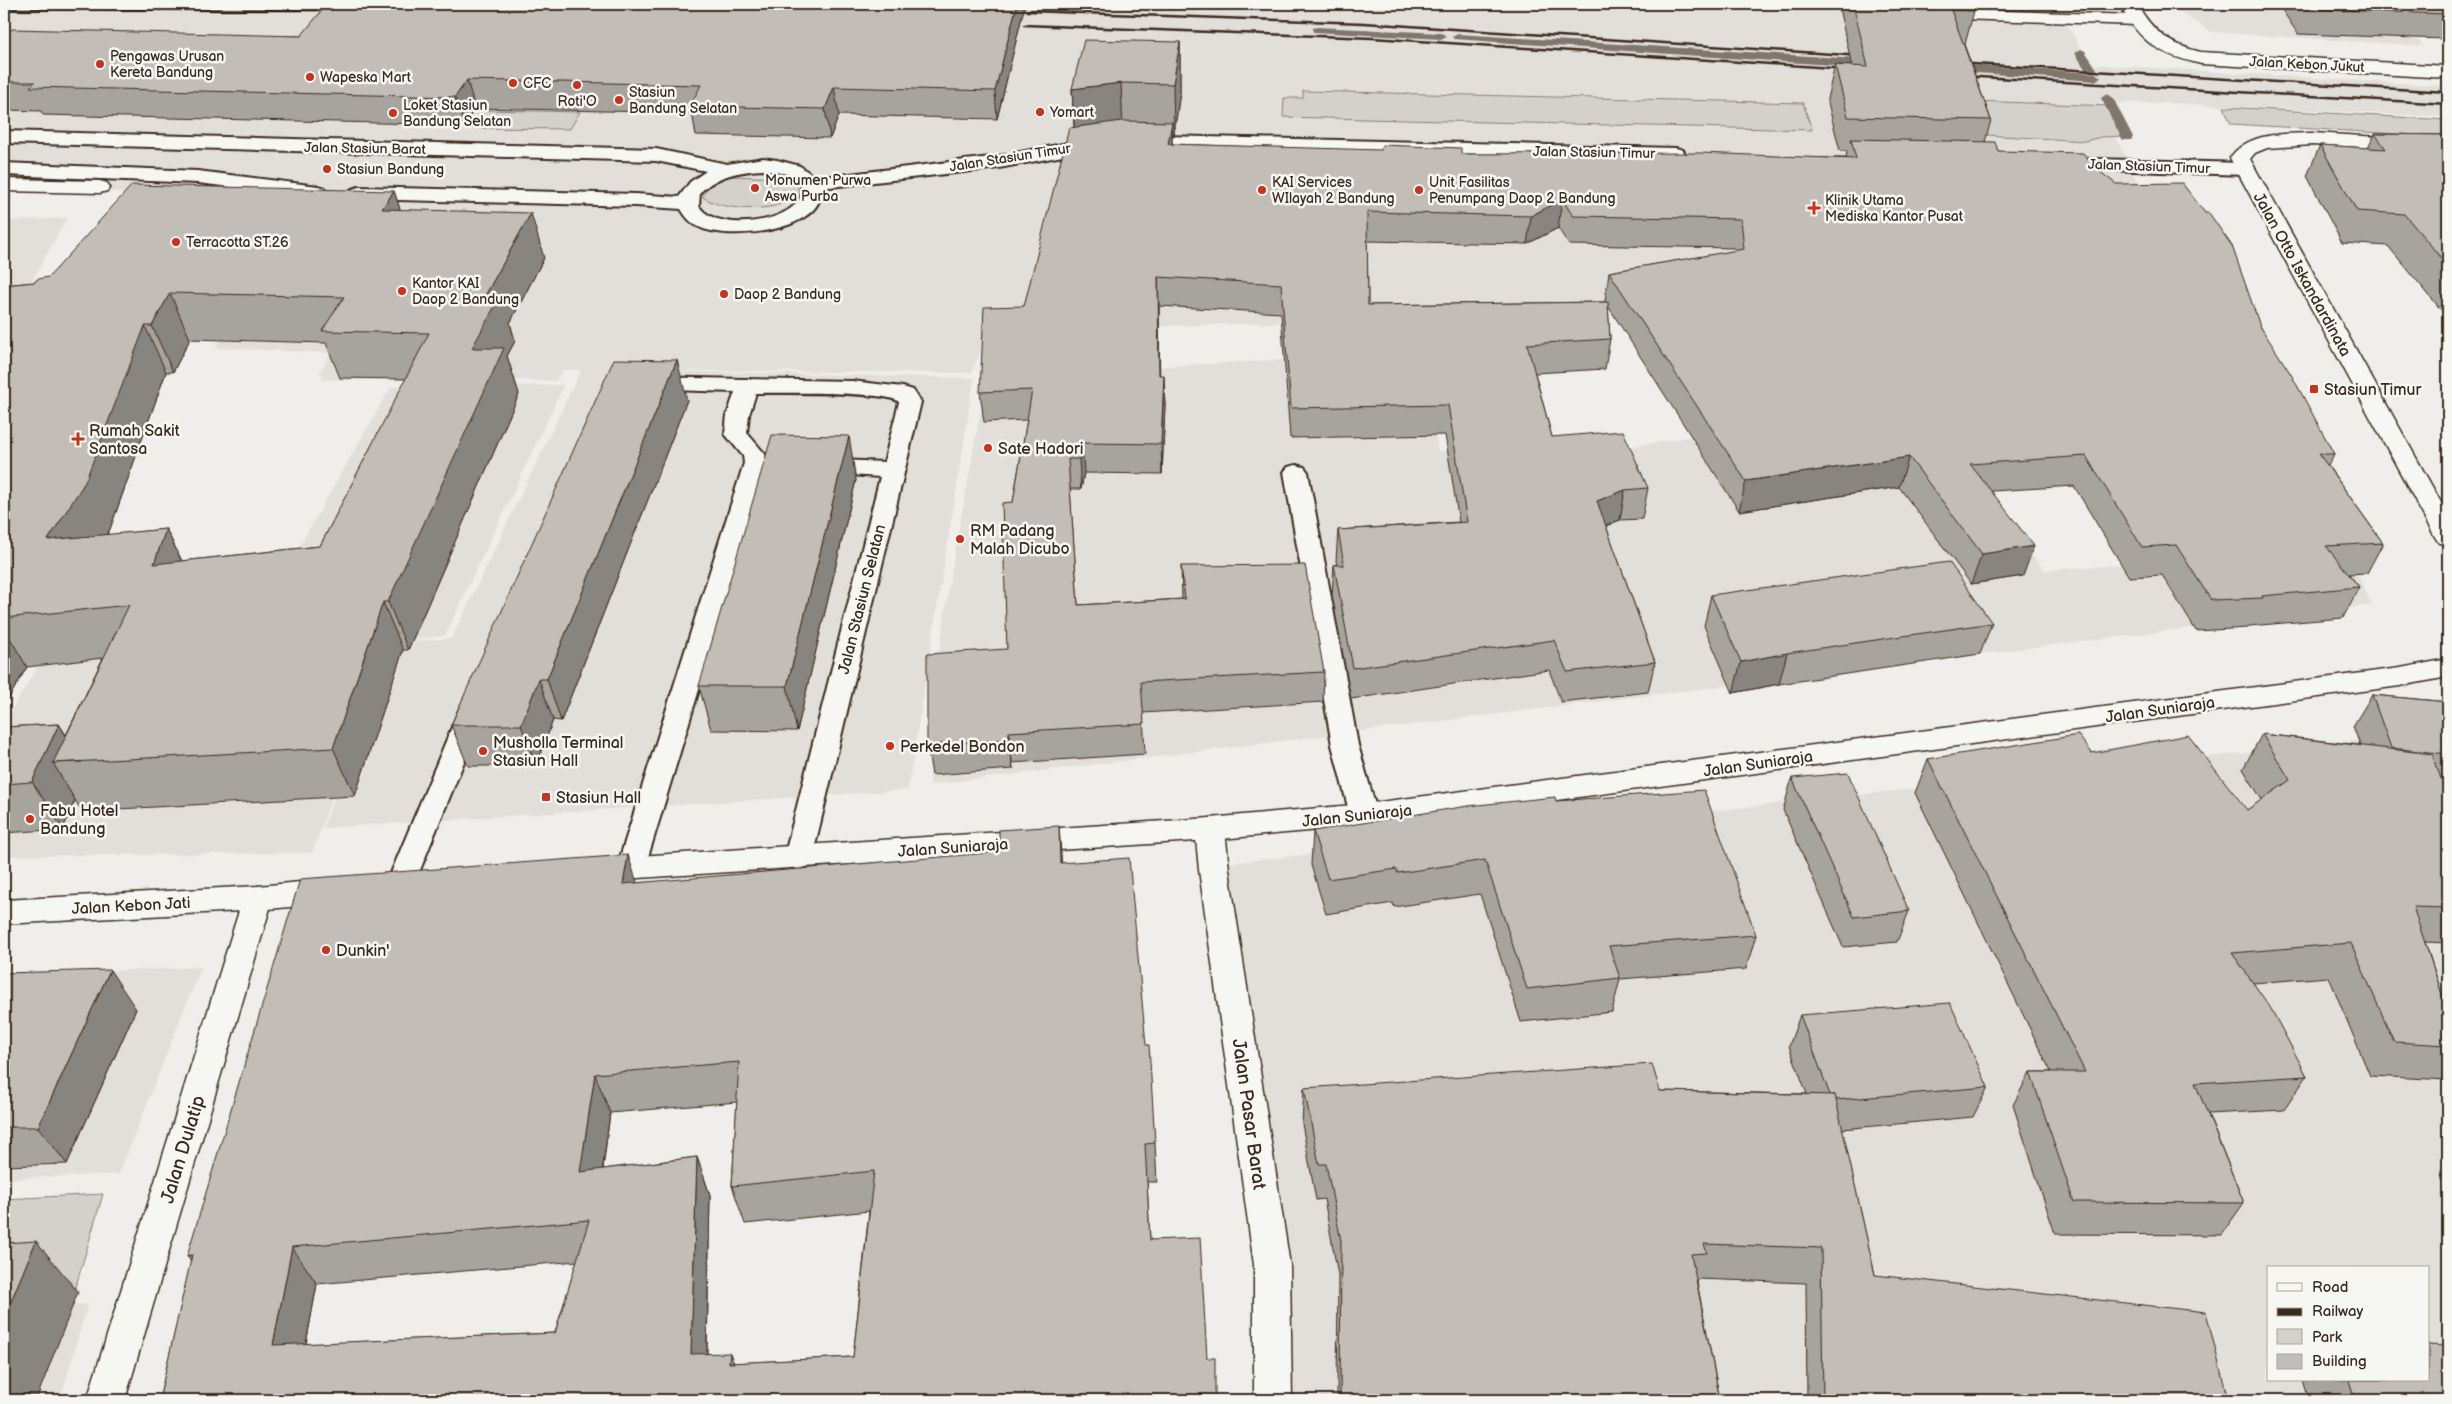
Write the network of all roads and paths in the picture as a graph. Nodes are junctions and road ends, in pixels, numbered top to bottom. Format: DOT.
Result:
graph roads {
  1 [pos="2128,4"];
  2 [pos="1934,14"];
  3 [pos="2136,20"];
  4 [pos="2448,72"];
  5 [pos="4,137"];
  6 [pos="2448,147"];
  7 [pos="1698,155"];
  8 [pos="2035,163"];
  9 [pos="4,169"];
  10 [pos="2244,169"];
  11 [pos="725,170"];
  12 [pos="810,184"];
  13 [pos="4,185"];
  14 [pos="100,187"];
  15 [pos="688,204"];
  16 [pos="626,385"];
  17 [pos="748,385"];
  18 [pos="852,388"];
  19 [pos="775,464"];
  20 [pos="892,470"];
  21 [pos="1296,472"];
  22 [pos="2448,537"];
  23 [pos="2448,668"];
  24 [pos="483,686"];
  25 [pos="1364,815"];
  26 [pos="1210,829"];
  27 [pos="798,858"];
  28 [pos="631,867"];
  29 [pos="565,872"];
  30 [pos="429,883"];
  31 [pos="378,887"];
  32 [pos="258,898"];
  33 [pos="4,912"];
  34 [pos="106,1400"];
  35 [pos="1274,1400"];
  1 -- 3 [label="main road"];
  2 -- 3 [label="main road"];
  3 -- 4 [label="main road, Jalan Kebon Jukut"];
  5 -- 11 [label="lane, Jalan Stasiun Barat"];
  6 -- 10 [label="main road"];
  7 -- 12 [label="lane, Jalan Stasiun Timur"];
  8 -- 10 [label="lane, Jalan Stasiun Timur"];
  9 -- 15 [label="lane"];
  10 -- 22 [label="main road, Jalan Otto Iskandardinata"];
  11 -- 12 [label="lane"];
  11 -- 15 [label="lane"];
  12 -- 15 [label="lane"];
  13 -- 14 [label="main road"];
  16 -- 17 [label="lane"];
  17 -- 18 [label="lane"];
  17 -- 19 [label="lane"];
  18 -- 20 [label="lane, Jalan Stasiun Selatan"];
  19 -- 20 [label="lane"];
  19 -- 28 [label="lane"];
  20 -- 27 [label="lane, Jalan Stasiun Selatan"];
  21 -- 25 [label="lane"];
  23 -- 25 [label="main road, Jalan Suniaraja"];
  24 -- 31 [label="lane"];
  25 -- 26 [label="main road, Jalan Suniaraja"];
  26 -- 27 [label="main road, Jalan Suniaraja"];
  26 -- 35 [label="main road, Jalan Pasar Barat"];
  27 -- 28 [label="main road, Jalan Suniaraja"];
  28 -- 29 [label="main road, Jalan Suniaraja"];
  30 -- 31 [label="main road"];
  31 -- 32 [label="main road"];
  32 -- 33 [label="main road, Jalan Kebon Jati"];
  32 -- 34 [label="main road, Jalan Dulatip"];
}
